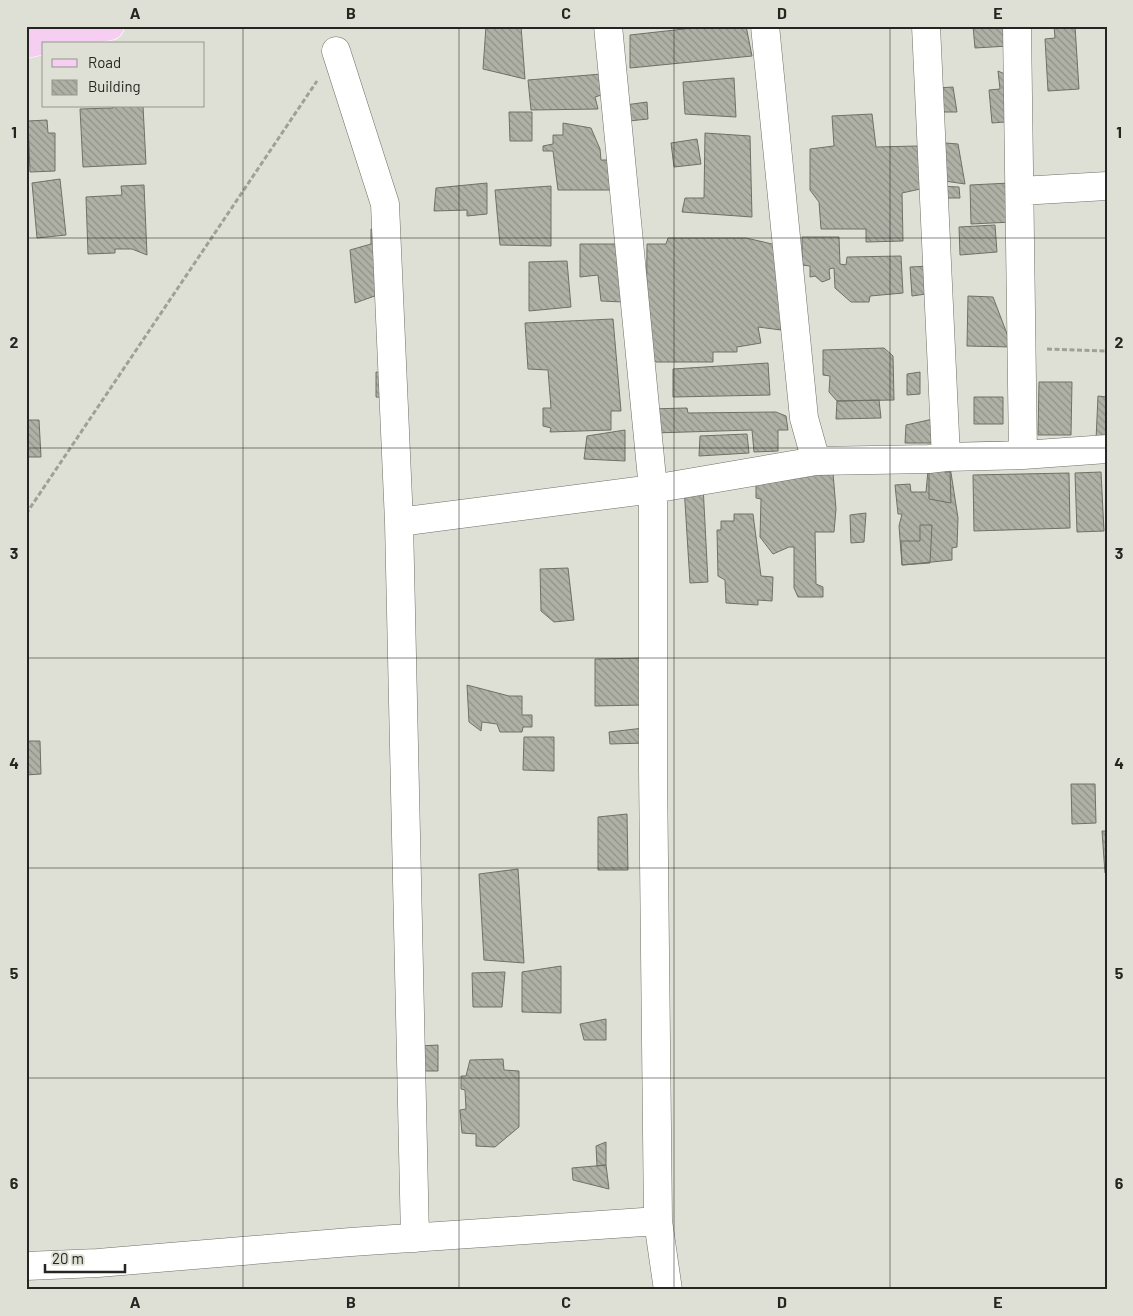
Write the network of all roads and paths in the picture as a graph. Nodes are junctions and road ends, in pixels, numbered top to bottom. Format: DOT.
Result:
graph roads {
  1 [pos="110,26"];
  2 [pos="608,26"];
  3 [pos="765,26"];
  4 [pos="926,26"];
  5 [pos="1017,26"];
  6 [pos="26,44"];
  7 [pos="336,51"];
  8 [pos="1107,186"];
  9 [pos="1020,191"];
  10 [pos="1022,348"];
  11 [pos="1107,351"];
  12 [pos="1107,449"];
  13 [pos="1024,455"];
  14 [pos="946,457"];
  15 [pos="816,461"];
  16 [pos="653,489"];
  17 [pos="26,514"];
  18 [pos="399,522"];
  19 [pos="658,1221"];
  20 [pos="415,1238"];
  21 [pos="26,1266"];
  22 [pos="668,1290"];
  1 -- 6 [label="main road"];
  2 -- 16 [label="street"];
  3 -- 15 [label="street"];
  4 -- 14 [label="street"];
  5 -- 9 [label="street"];
  7 -- 17 [label="path"];
  7 -- 18 [label="street"];
  8 -- 9 [label="street"];
  9 -- 10 [label="street"];
  10 -- 11 [label="path"];
  10 -- 13 [label="street"];
  12 -- 13 [label="street"];
  13 -- 14 [label="street"];
  14 -- 15 [label="street"];
  15 -- 16 [label="street"];
  16 -- 18 [label="street"];
  16 -- 19 [label="street"];
  18 -- 20 [label="street"];
  19 -- 20 [label="street"];
  19 -- 22 [label="street"];
  20 -- 21 [label="street"];
}
